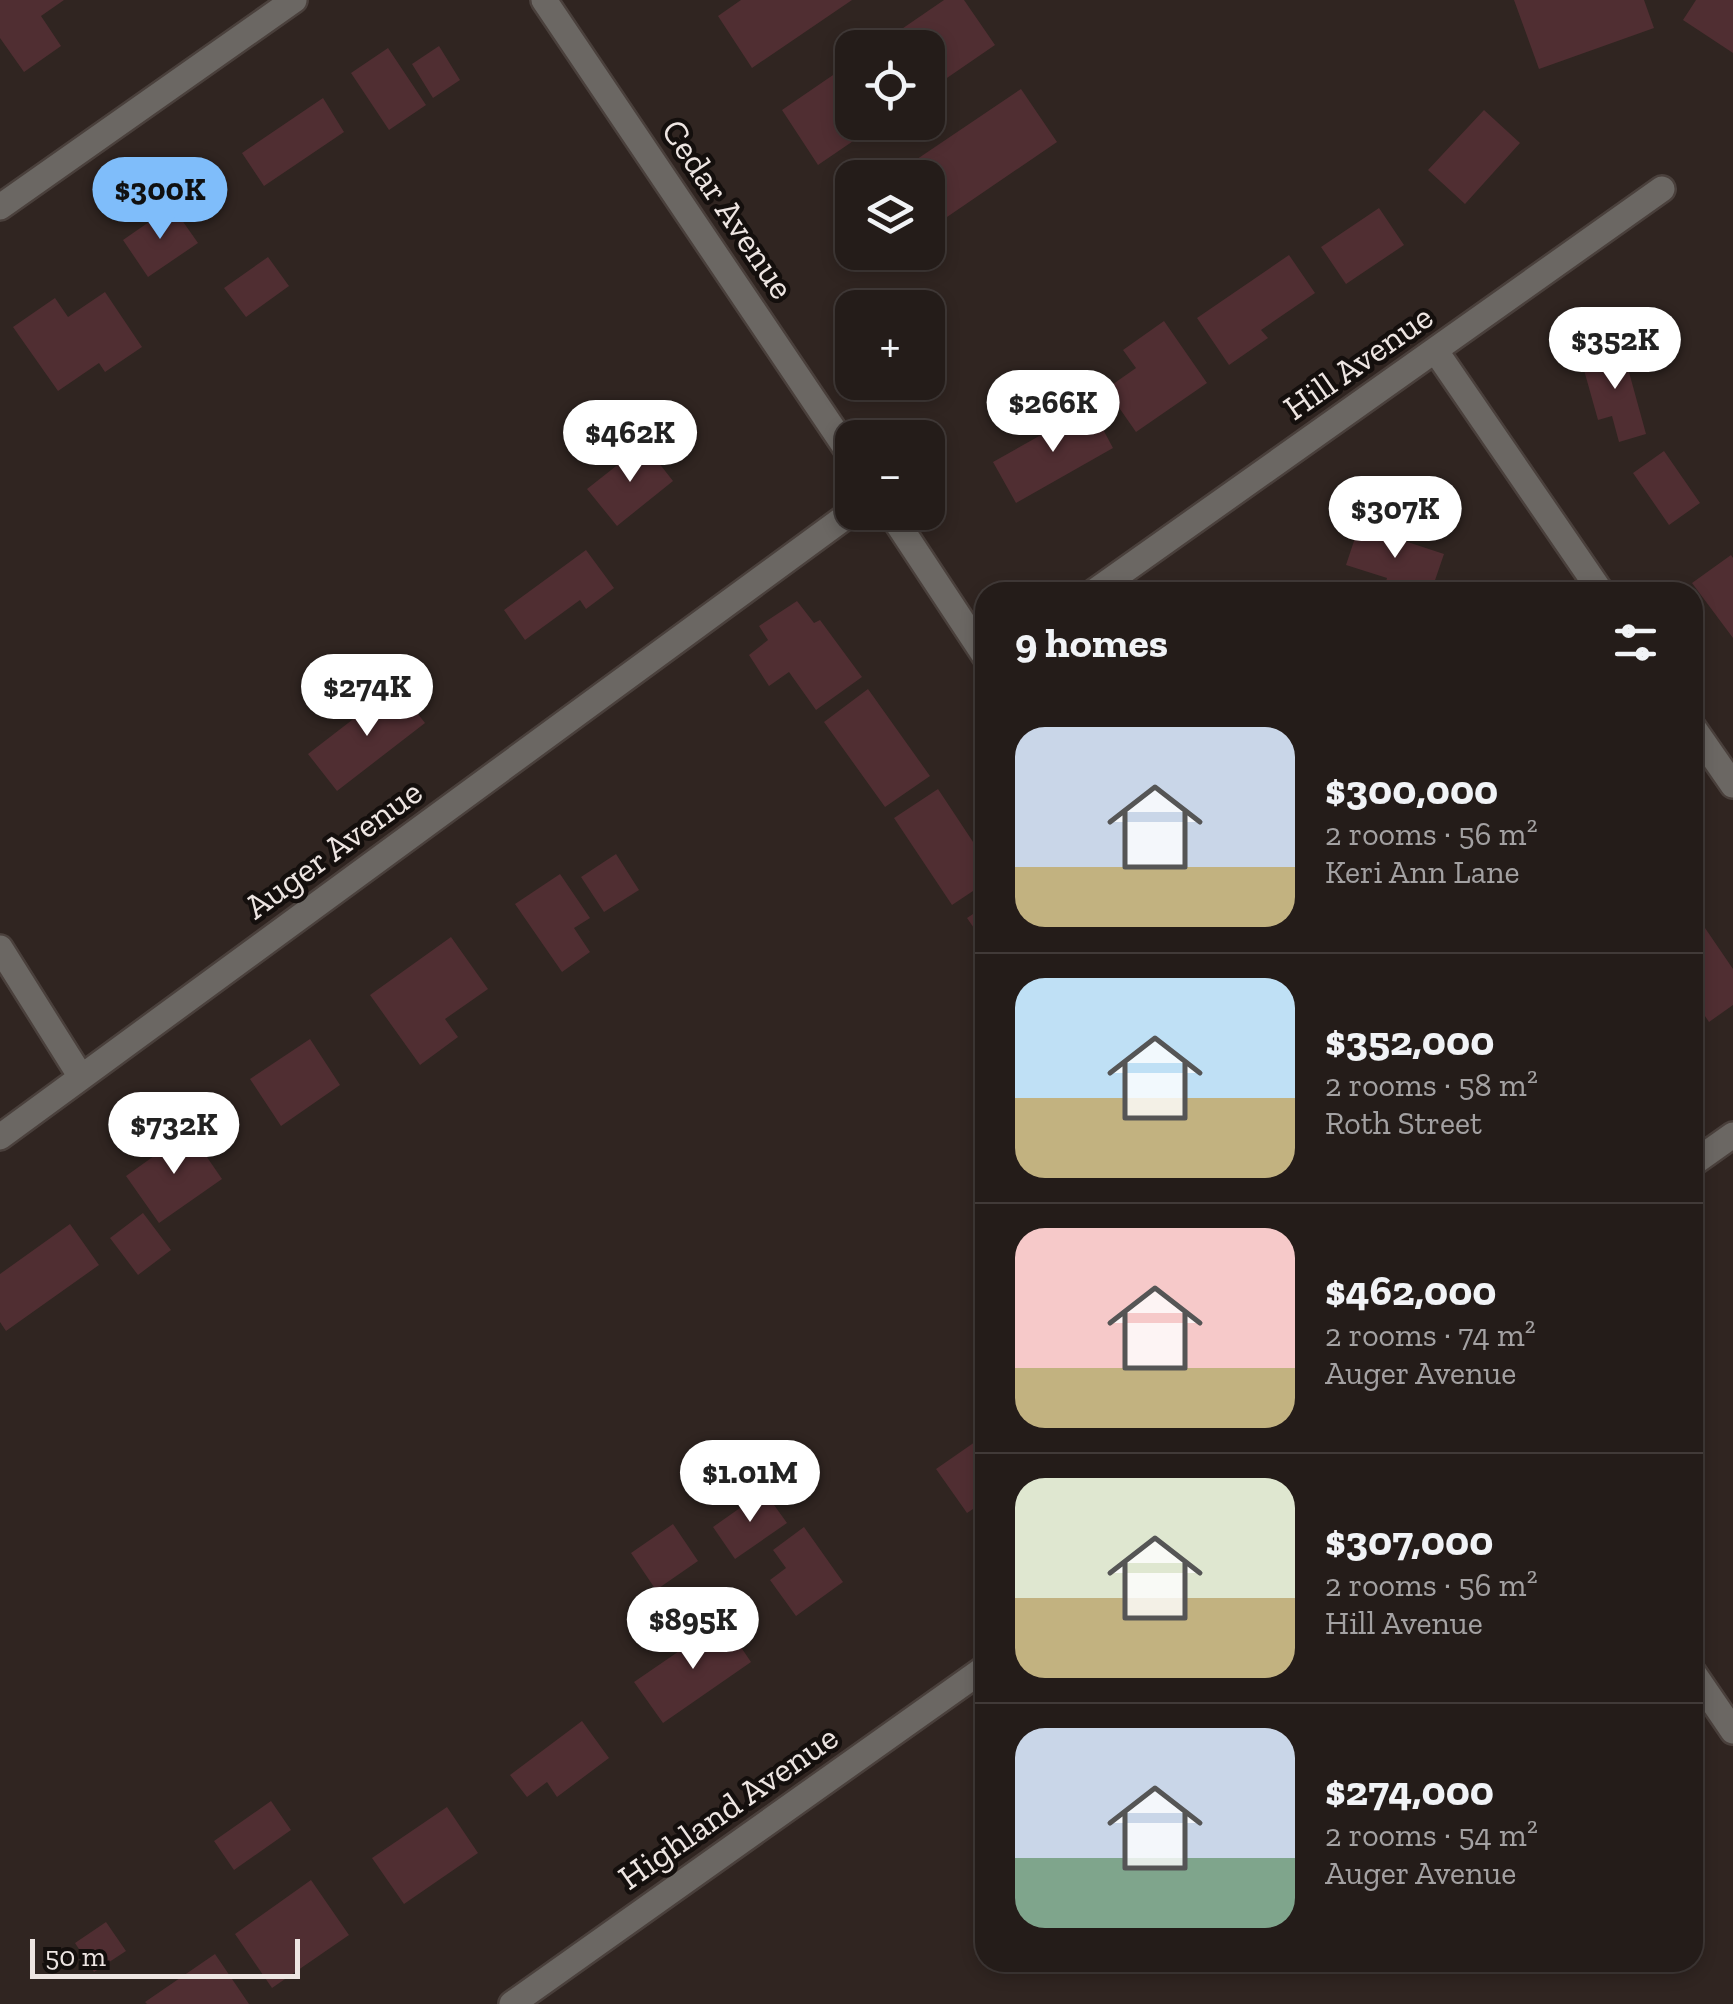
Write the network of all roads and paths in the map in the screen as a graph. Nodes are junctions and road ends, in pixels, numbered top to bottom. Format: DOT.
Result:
graph roads {
  1 [pos="294,0"];
  2 [pos="544,0"];
  3 [pos="1662,189"];
  4 [pos="0,206"];
  5 [pos="1435,350"];
  6 [pos="835,431"];
  7 [pos="835,524"];
  8 [pos="902,530"];
  9 [pos="1108,582"];
  10 [pos="1594,582"];
  11 [pos="975,641"];
  12 [pos="1703,742"];
  13 [pos="1733,784"];
  14 [pos="0,948"];
  15 [pos="81,1077"];
  16 [pos="1733,1134"];
  17 [pos="0,1136"];
  18 [pos="1703,1156"];
  19 [pos="975,1675"];
  20 [pos="1703,1687"];
  21 [pos="1733,1732"];
  22 [pos="512,2004"];
  1 -- 4 [label="street"];
  2 -- 6 [label="street, Cedar Avenue"];
  3 -- 5 [label="street, Hill Avenue"];
  5 -- 9 [label="street, Hill Avenue"];
  5 -- 10 [label="street"];
  7 -- 15 [label="street, Auger Avenue"];
  8 -- 11 [label="street"];
  12 -- 13 [label="street"];
  14 -- 15 [label="street"];
  15 -- 17 [label="street, Auger Avenue"];
  16 -- 18 [label="street"];
  19 -- 22 [label="street, Highland Avenue"];
  20 -- 21 [label="street"];
}
